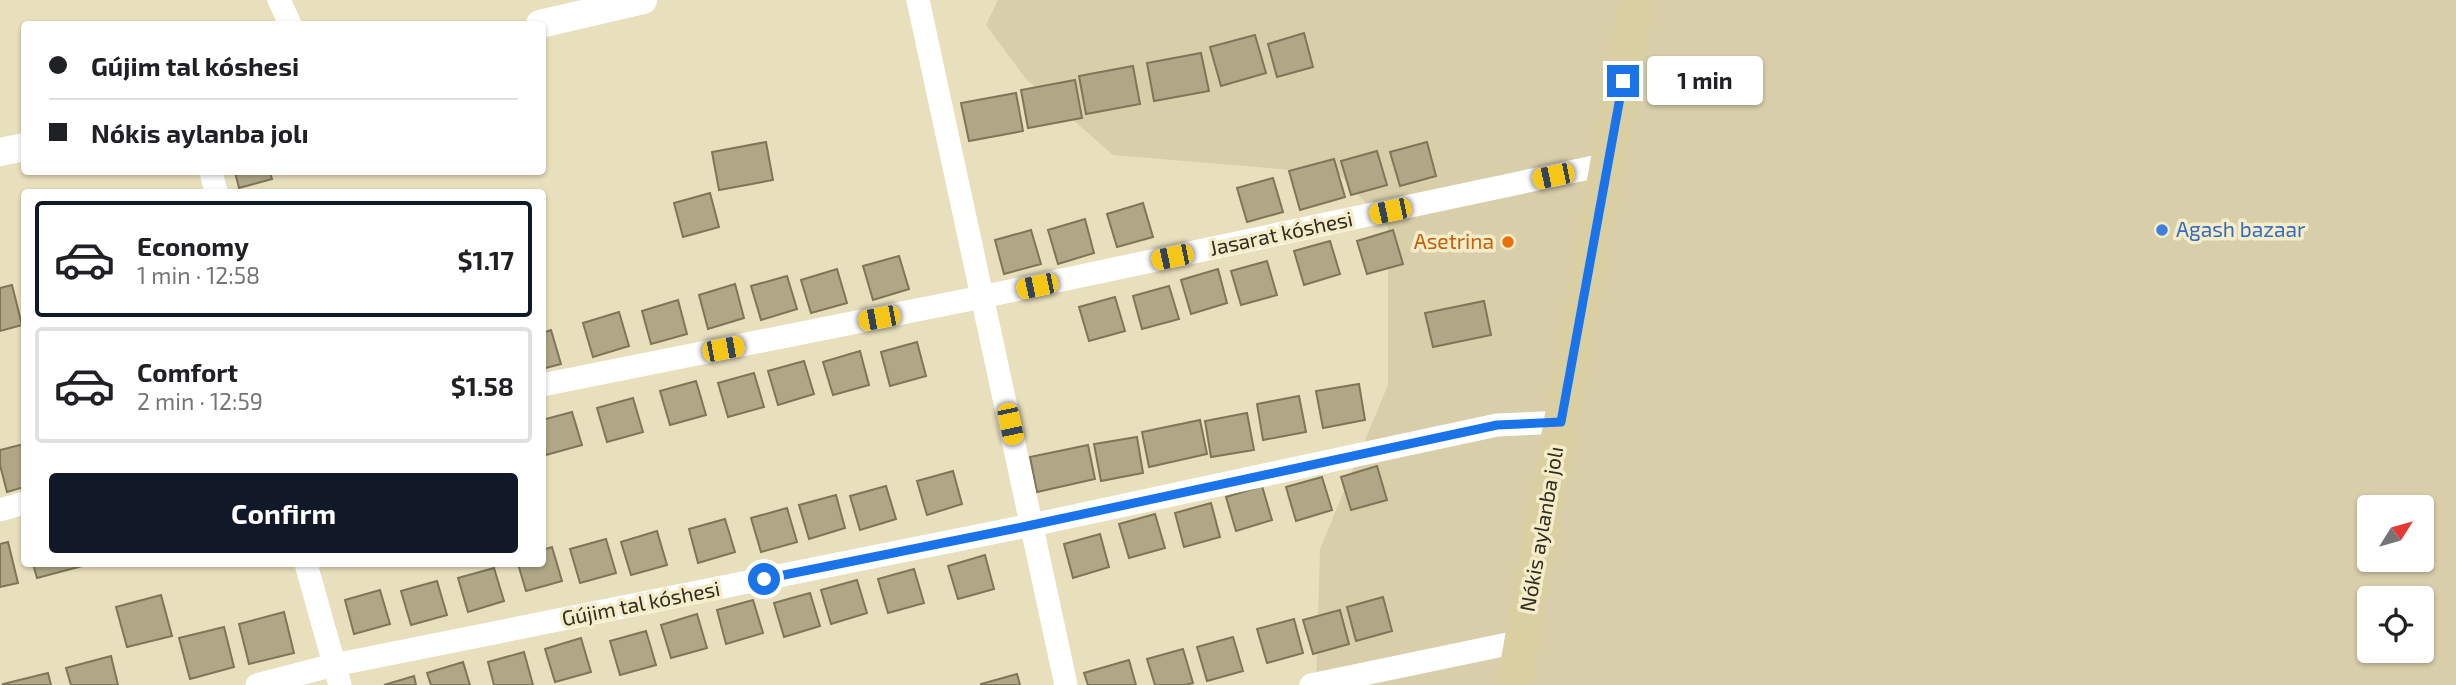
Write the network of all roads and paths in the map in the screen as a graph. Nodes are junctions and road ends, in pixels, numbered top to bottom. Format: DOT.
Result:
graph roads {
  1 [pos="279,0"];
  2 [pos="643,0"];
  3 [pos="918,0"];
  4 [pos="1637,0"];
  5 [pos="289,21"];
  6 [pos="546,23"];
  7 [pos="21,147"];
  8 [pos="0,152"];
  9 [pos="1608,164"];
  10 [pos="982,297"];
  11 [pos="546,384"];
  12 [pos="1561,422"];
  13 [pos="21,504"];
  14 [pos="0,509"];
  15 [pos="1032,525"];
  16 [pos="307,567"];
  17 [pos="1521,640"];
  18 [pos="337,675"];
  19 [pos="257,685"];
  20 [pos="1066,685"];
  21 [pos="1311,685"];
  22 [pos="1514,685"];
  1 -- 5 [label="street"];
  2 -- 6 [label="street"];
  3 -- 10 [label="street"];
  4 -- 9 [label="main road, Nókis aylanba jolı"];
  7 -- 8 [label="street"];
  9 -- 10 [label="street, Jasarat kóshesi"];
  9 -- 12 [label="main road, Nókis aylanba jolı"];
  10 -- 11 [label="street, Jasarat kóshesi"];
  10 -- 15 [label="street"];
  12 -- 15 [label="street, Gújim tal kóshesi"];
  12 -- 17 [label="main road, Nókis aylanba jolı"];
  13 -- 14 [label="street"];
  15 -- 18 [label="street, Gújim tal kóshesi"];
  15 -- 20 [label="street"];
  16 -- 18 [label="street"];
  17 -- 21 [label="street"];
  17 -- 22 [label="main road, Nókis aylanba jolı"];
  18 -- 19 [label="street, Gújim tal kóshesi"];
}
